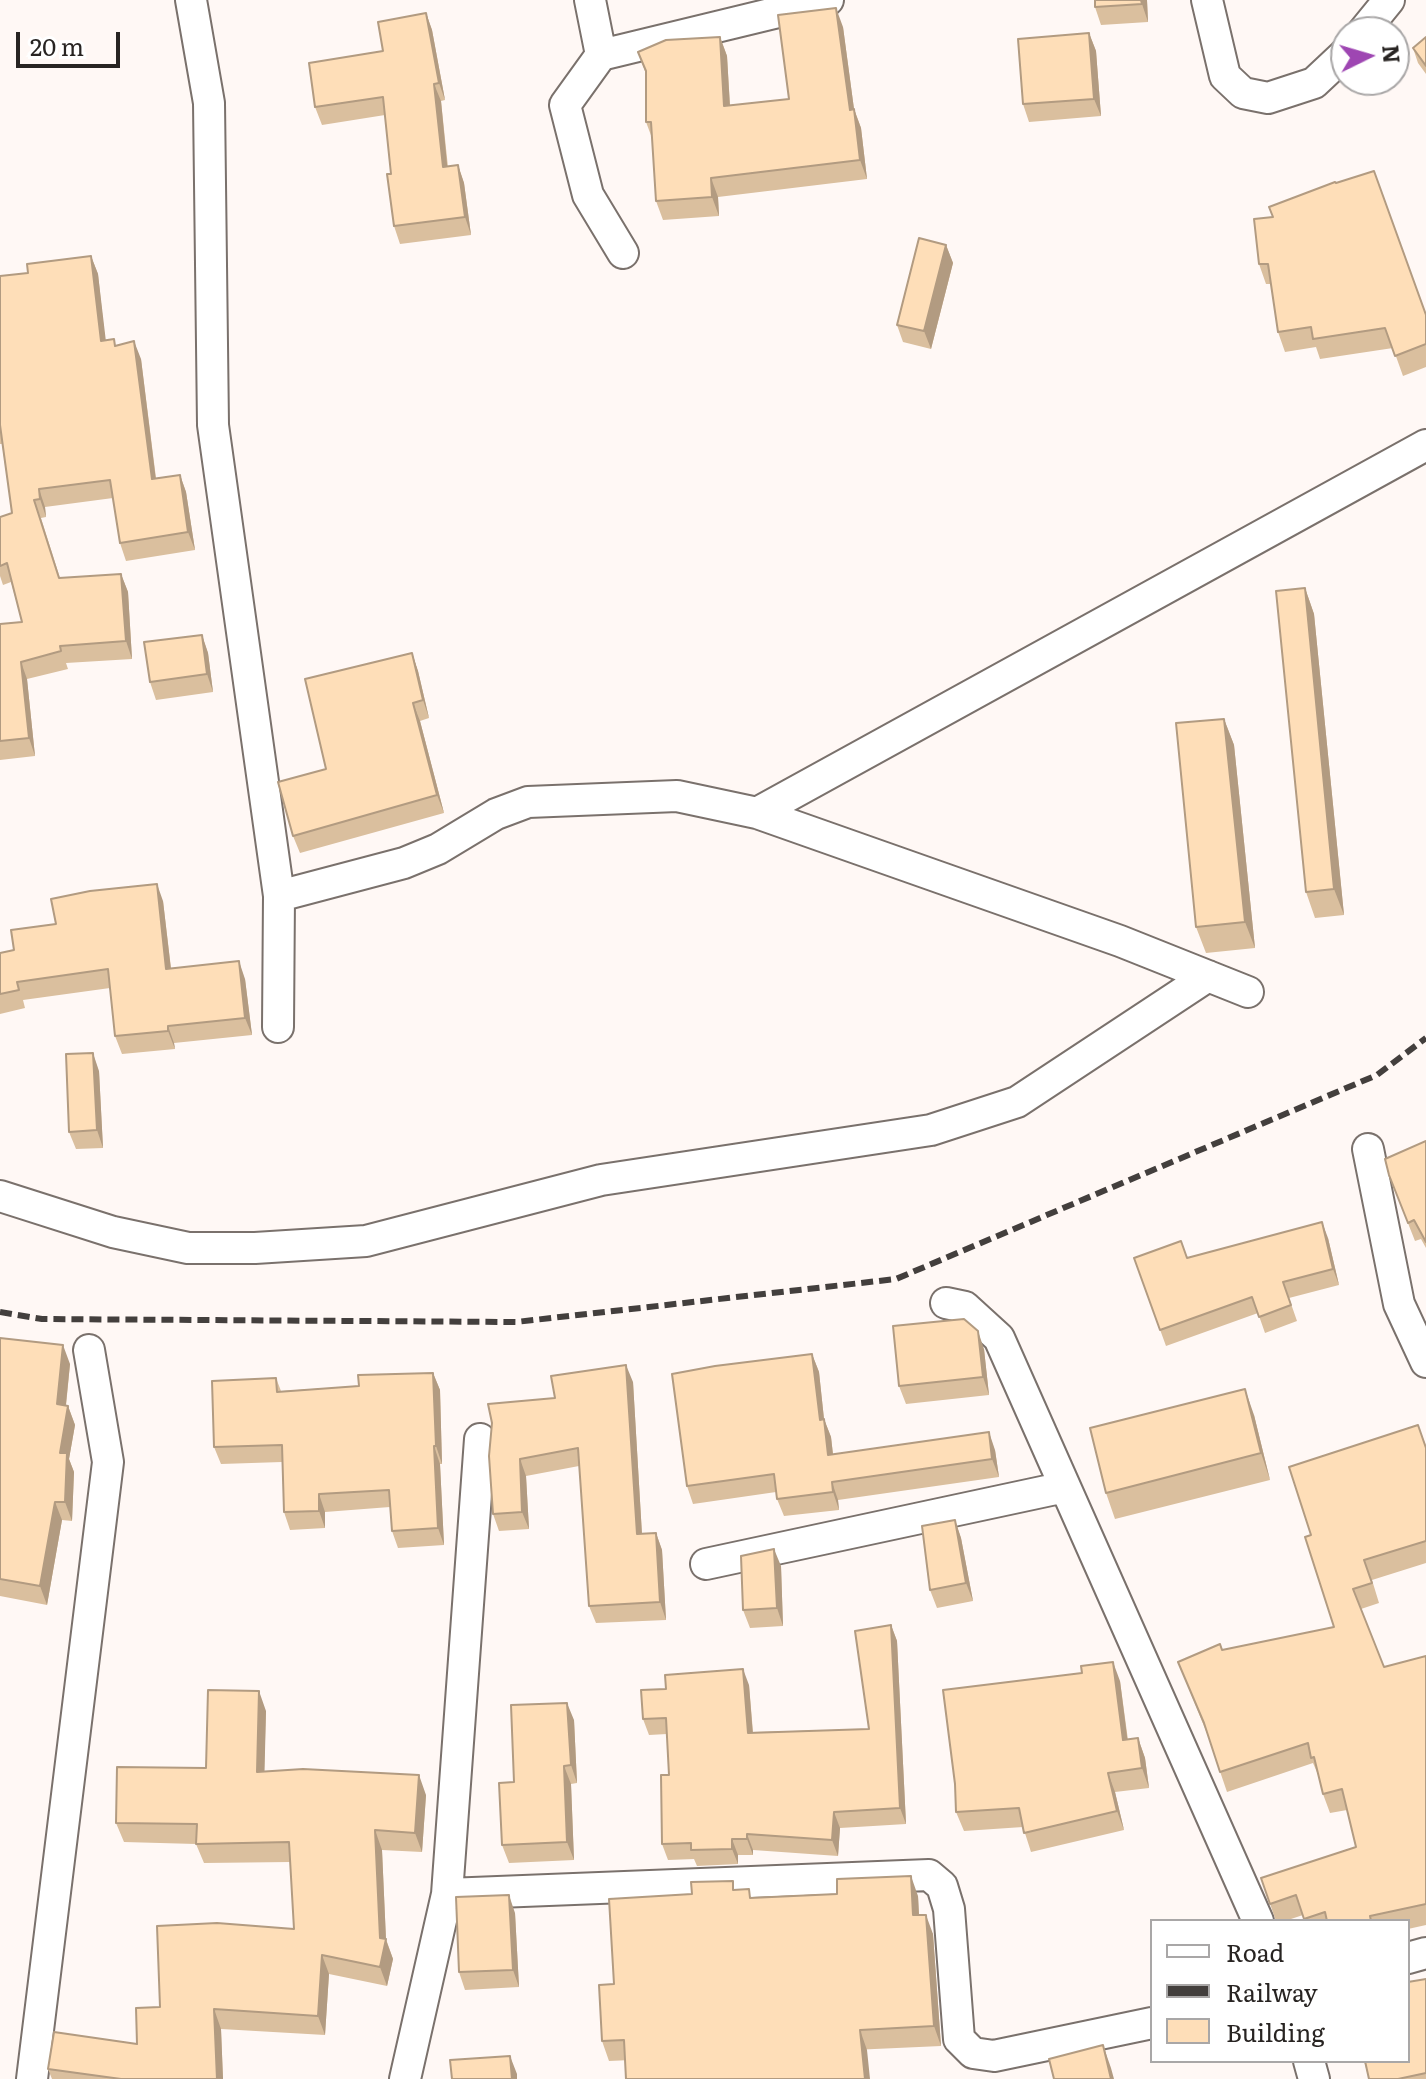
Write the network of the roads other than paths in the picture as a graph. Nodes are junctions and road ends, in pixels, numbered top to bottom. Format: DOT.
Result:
graph roads {
  1 [pos="191,0"];
  2 [pos="590,0"];
  3 [pos="828,0"];
  4 [pos="1207,0"];
  5 [pos="1389,0"];
  6 [pos="1376,16"];
  7 [pos="601,55"];
  8 [pos="1330,68"];
  9 [pos="623,253"];
  10 [pos="1426,445"];
  11 [pos="757,813"];
  12 [pos="279,896"];
  13 [pos="1208,976"];
  14 [pos="1248,992"];
  15 [pos="278,1027"];
  16 [pos="1368,1149"];
  17 [pos="0,1196"];
  18 [pos="946,1303"];
  19 [pos="89,1350"];
  20 [pos="1426,1362"];
  21 [pos="480,1439"];
  22 [pos="1065,1487"];
  23 [pos="706,1564"];
  24 [pos="447,1894"];
  25 [pos="1257,1919"];
  26 [pos="1150,2023"];
  27 [pos="32,2079"];
  28 [pos="405,2079"];
  1 -- 12 [label="street"];
  2 -- 7 [label="street"];
  3 -- 7 [label="street"];
  4 -- 8 [label="street"];
  5 -- 6 [label="street"];
  7 -- 9 [label="street"];
  10 -- 11 [label="street"];
  11 -- 12 [label="street"];
  11 -- 13 [label="street"];
  12 -- 15 [label="street"];
  13 -- 14 [label="street"];
  13 -- 17 [label="street"];
  16 -- 20 [label="street"];
  18 -- 22 [label="street"];
  19 -- 27 [label="street"];
  21 -- 24 [label="street"];
  22 -- 23 [label="street"];
  22 -- 25 [label="street"];
  24 -- 26 [label="street"];
  24 -- 28 [label="street"];
}
